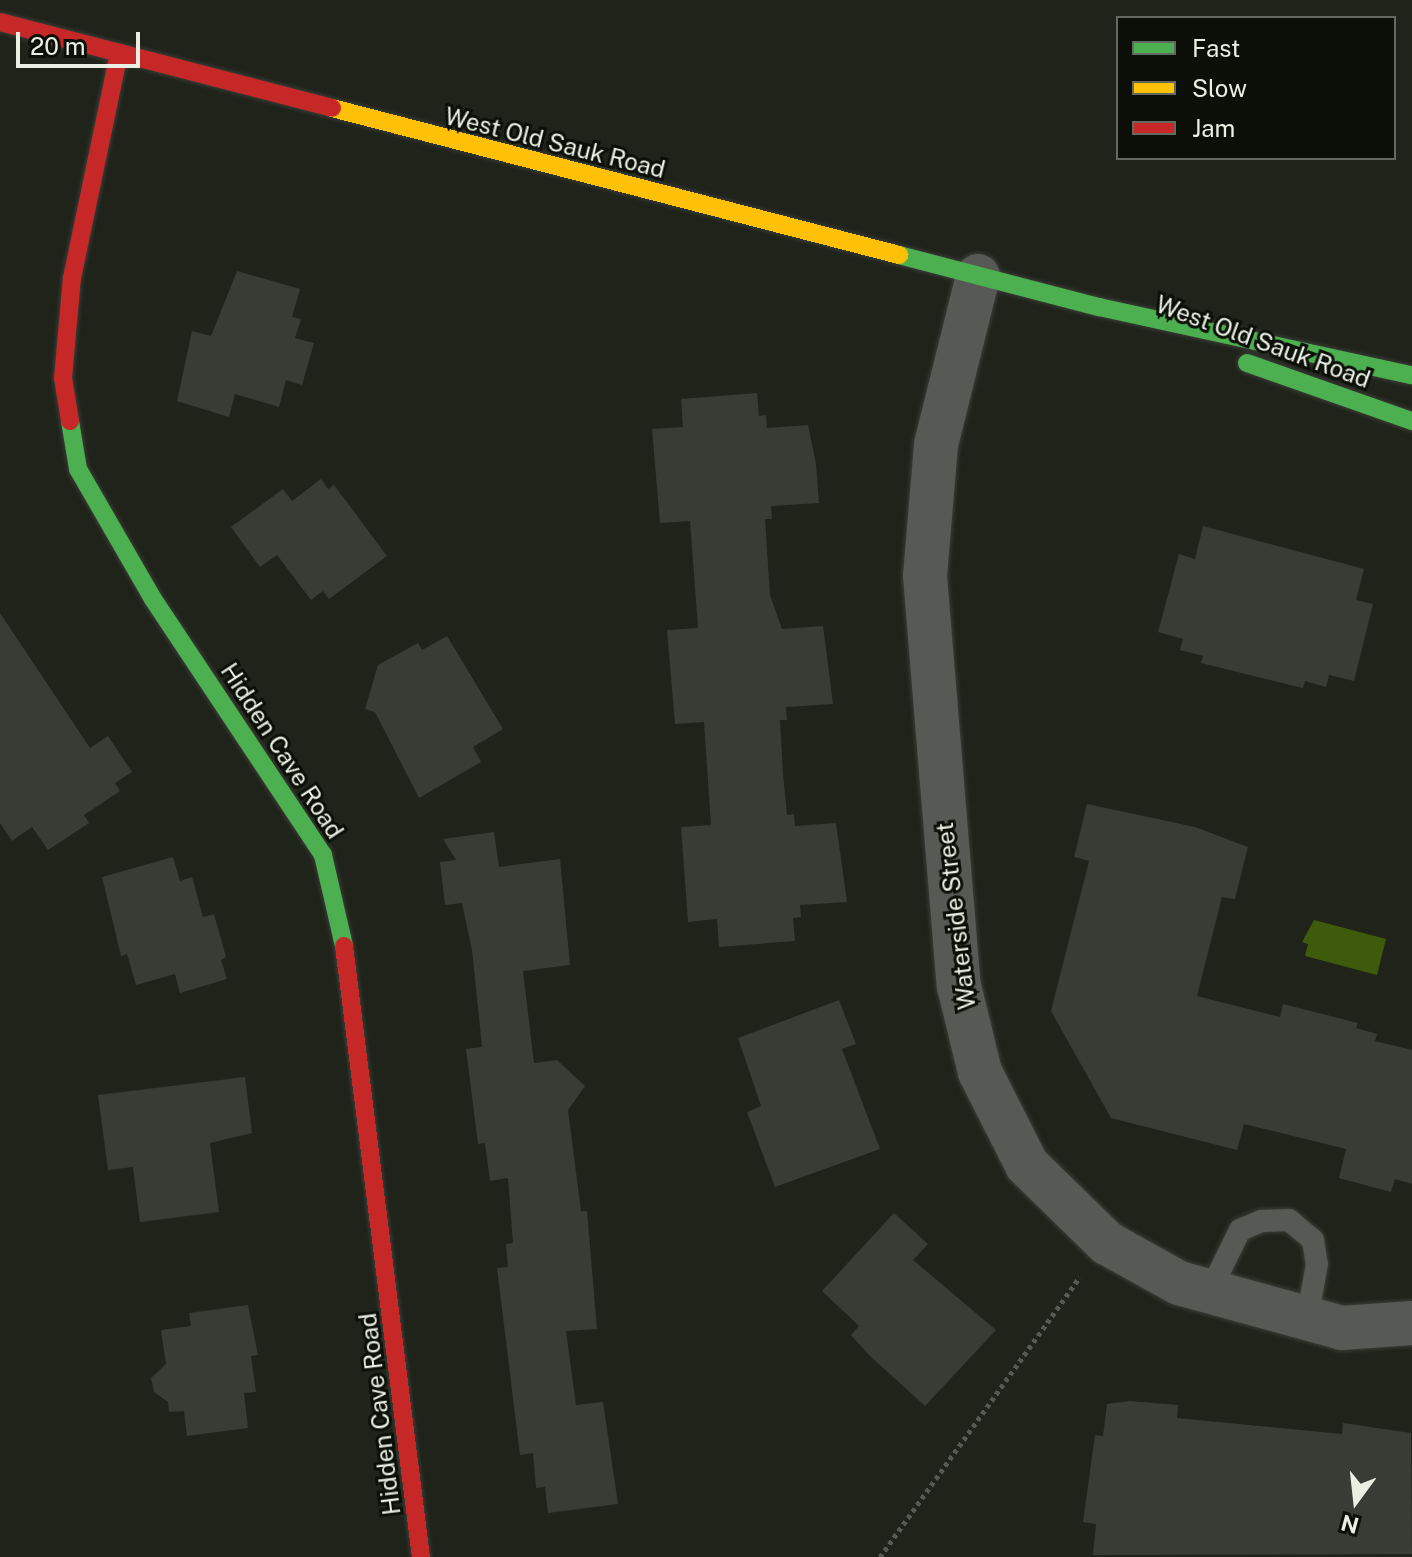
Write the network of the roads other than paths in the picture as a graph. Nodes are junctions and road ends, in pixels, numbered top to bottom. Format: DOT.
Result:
graph roads {
  1 [pos="0,22"];
  2 [pos="119,53"];
  3 [pos="978,276"];
  4 [pos="1099,307"];
  5 [pos="1412,375"];
  6 [pos="1412,421"];
  7 [pos="1210,1291"];
  8 [pos="1307,1319"];
  9 [pos="1412,1323"];
  10 [pos="421,1557"];
  1 -- 2 [label="street, West Old Sauk Road"];
  2 -- 3 [label="street, West Old Sauk Road"];
  2 -- 10 [label="street, Hidden Cave Road"];
  3 -- 4 [label="street, West Old Sauk Road"];
  3 -- 7 [label="street, Waterside Street"];
  4 -- 5 [label="street, West Old Sauk Road"];
  4 -- 6 [label="street, West Old Sauk Road"];
  7 -- 8 [label="street, Waterside Street"];
  7 -- 8 [label="lane"];
  8 -- 9 [label="street, Waterside Street"];
}
